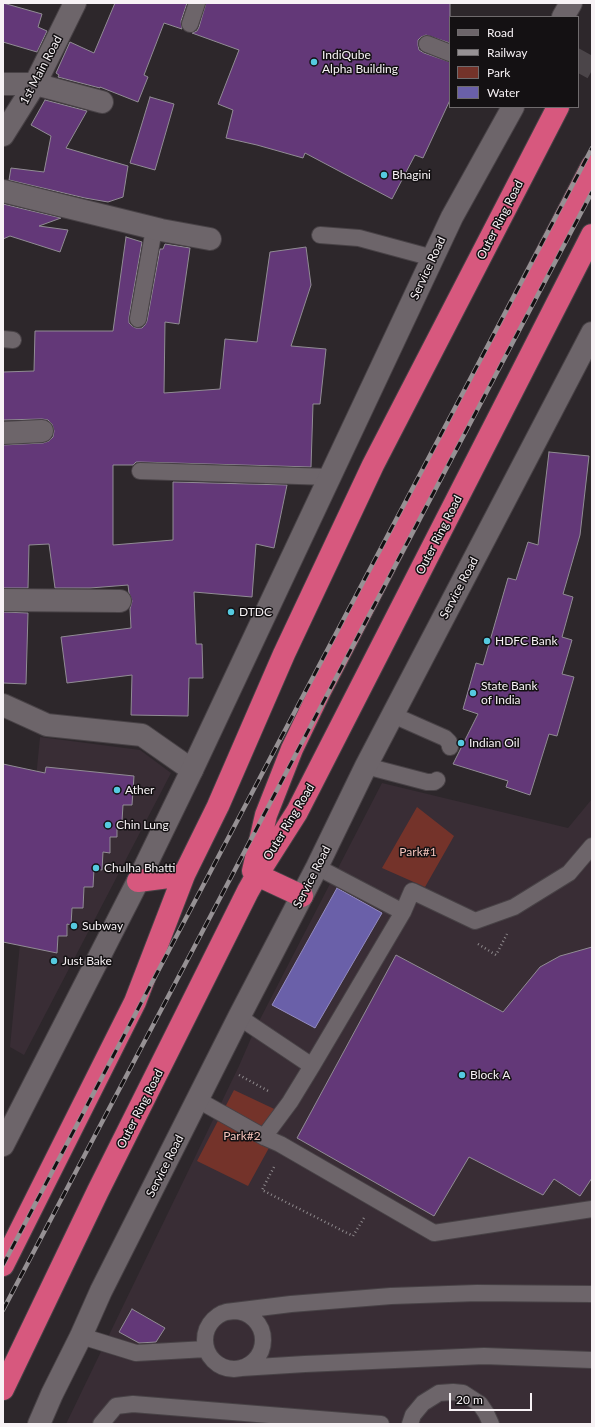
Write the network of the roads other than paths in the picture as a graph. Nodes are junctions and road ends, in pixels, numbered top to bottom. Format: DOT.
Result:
graph roads {
  1 [pos="76,3"];
  2 [pos="198,3"];
  3 [pos="571,3"];
  4 [pos="564,16"];
  5 [pos="190,24"];
  6 [pos="427,44"];
  7 [pos="449,52"];
  8 [pos="3,84"];
  9 [pos="35,84"];
  10 [pos="102,102"];
  11 [pos="512,108"];
  12 [pos="557,108"];
  13 [pos="3,135"];
  14 [pos="592,166"];
  15 [pos="3,191"];
  16 [pos="154,229"];
  17 [pos="320,235"];
  18 [pos="592,236"];
  19 [pos="210,240"];
  20 [pos="433,258"];
  21 [pos="138,320"];
  22 [pos="592,334"];
  23 [pos="42,431"];
  24 [pos="3,433"];
  25 [pos="140,471"];
  26 [pos="330,477"];
  27 [pos="3,600"];
  28 [pos="120,601"];
  29 [pos="3,705"];
  30 [pos="393,715"];
  31 [pos="450,747"];
  32 [pos="366,766"];
  33 [pos="192,770"];
  34 [pos="437,780"];
  35 [pos="592,846"];
  36 [pos="317,867"];
  37 [pos="184,875"];
  38 [pos="138,881"];
  39 [pos="253,883"];
  40 [pos="302,896"];
  41 [pos="403,912"];
  42 [pos="239,1017"];
  43 [pos="312,1066"];
  44 [pos="198,1100"];
  45 [pos="264,1137"];
  46 [pos="3,1145"];
  47 [pos="592,1209"];
  48 [pos="3,1265"];
  49 [pos="592,1294"];
  50 [pos="226,1312"];
  51 [pos="81,1336"];
  52 [pos="206,1348"];
  53 [pos="592,1360"];
  54 [pos="241,1368"];
  55 [pos="3,1389"];
  56 [pos="39,1424"];
  57 [pos="101,1424"];
  58 [pos="381,1424"];
  59 [pos="410,1424"];
  60 [pos="491,1424"];
  1 -- 9 [label="street, 1st Main Road"];
  2 -- 5 [label="lane"];
  3 -- 4 [label="street"];
  6 -- 7 [label="lane"];
  8 -- 9 [label="street"];
  9 -- 10 [label="street"];
  9 -- 13 [label="street, 1st Main Road"];
  11 -- 20 [label="street, Service Road"];
  12 -- 37 [label="highway, Outer Ring Road"];
  14 -- 39 [label="highway"];
  15 -- 16 [label="street"];
  16 -- 19 [label="street"];
  16 -- 21 [label="lane"];
  17 -- 20 [label="lane"];
  18 -- 39 [label="highway, Outer Ring Road"];
  20 -- 26 [label="street, Service Road"];
  22 -- 30 [label="street, Service Road"];
  23 -- 24 [label="street"];
  25 -- 26 [label="lane"];
  26 -- 33 [label="street, Service Road"];
  27 -- 28 [label="street"];
  29 -- 33 [label="street"];
  30 -- 31 [label="lane"];
  30 -- 32 [label="street, Service Road"];
  32 -- 34 [label="lane"];
  32 -- 36 [label="street, Service Road"];
  33 -- 38 [label="street, Service Road"];
  35 -- 41 [label="lane"];
  36 -- 40 [label="street, Service Road"];
  36 -- 41 [label="lane"];
  37 -- 38 [label="highway"];
  37 -- 48 [label="highway, Outer Ring Road"];
  38 -- 46 [label="street, Service Road"];
  39 -- 40 [label="highway"];
  39 -- 55 [label="highway, Outer Ring Road"];
  40 -- 42 [label="street, Service Road"];
  41 -- 43 [label="lane"];
  42 -- 43 [label="lane"];
  42 -- 44 [label="street, Service Road"];
  43 -- 45 [label="lane"];
  44 -- 45 [label="lane"];
  44 -- 51 [label="street, Service Road"];
  45 -- 47 [label="lane"];
  49 -- 50 [label="lane"];
  50 -- 52 [label="lane"];
  50 -- 54 [label="lane"];
  51 -- 52 [label="lane"];
  51 -- 56 [label="street, Service Road"];
  52 -- 54 [label="lane"];
  53 -- 54 [label="lane"];
  57 -- 58 [label="lane"];
  59 -- 60 [label="lane"];
}
